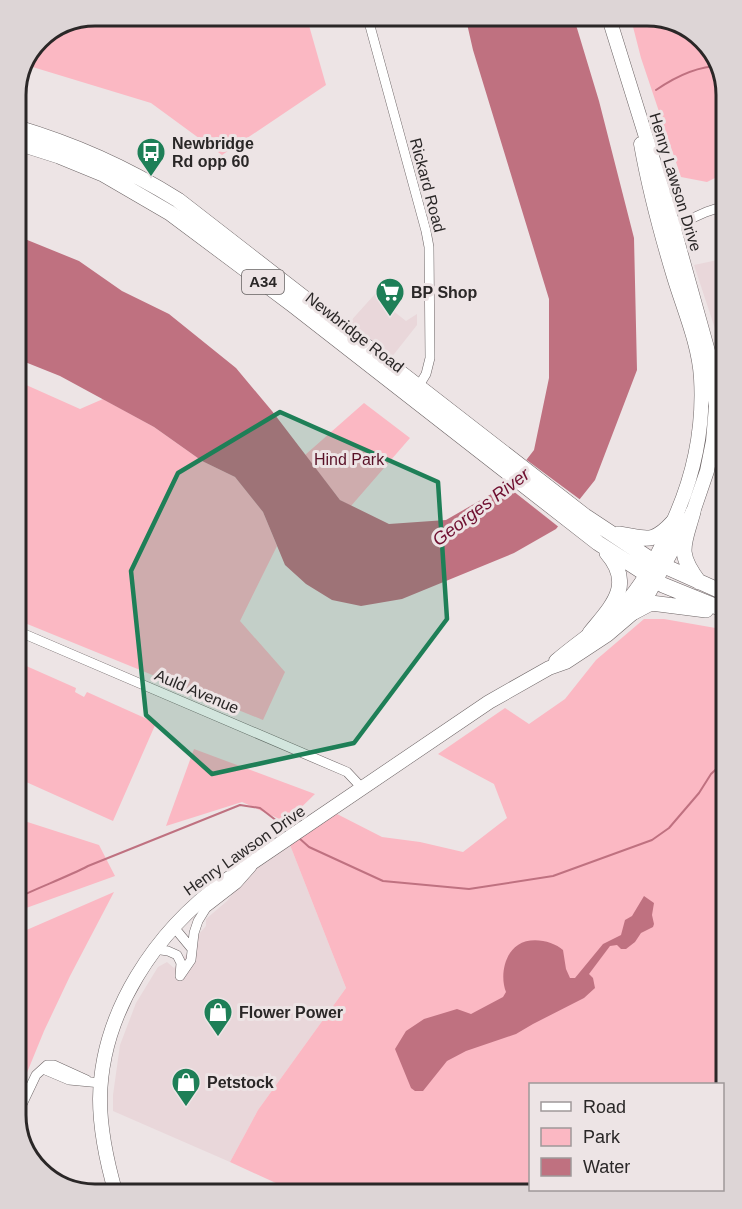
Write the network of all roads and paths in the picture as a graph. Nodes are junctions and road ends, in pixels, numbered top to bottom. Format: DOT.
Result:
graph roads {
  1 [pos="370,26"];
  2 [pos="611,26"];
  3 [pos="26,131"];
  4 [pos="26,146"];
  5 [pos="716,209"];
  6 [pos="667,229"];
  7 [pos="415,393"];
  8 [pos="693,512"];
  9 [pos="581,521"];
  10 [pos="673,522"];
  11 [pos="610,533"];
  12 [pos="598,543"];
  13 [pos="658,564"];
  14 [pos="650,578"];
  15 [pos="701,584"];
  16 [pos="716,590"];
  17 [pos="716,608"];
  18 [pos="716,611"];
  19 [pos="634,612"];
  20 [pos="590,633"];
  21 [pos="26,635"];
  22 [pos="549,668"];
  23 [pos="362,788"];
  24 [pos="261,856"];
  25 [pos="173,926"];
  26 [pos="192,949"];
  27 [pos="154,950"];
  28 [pos="101,1083"];
  29 [pos="26,1096"];
  30 [pos="113,1183"];
  1 -- 7 [label="street, Rickard Road"];
  2 -- 6 [label="main road, Henry Lawson Drive"];
  3 -- 7 [label="highway, Newbridge Road / A34"];
  4 -- 7 [label="highway, Newbridge Road / A34"];
  5 -- 6 [label="street"];
  6 -- 8 [label="main road, Henry Lawson Drive"];
  6 -- 10 [label="main road, Henry Lawson Drive"];
  7 -- 9 [label="highway, Newbridge Road / A34"];
  8 -- 13 [label="main road, Henry Lawson Drive"];
  8 -- 15 [label="highway"];
  9 -- 11 [label="highway, Newbridge Road / A34"];
  9 -- 12 [label="highway, Newbridge Road / A34"];
  10 -- 11 [label="highway"];
  10 -- 13 [label="main road, Henry Lawson Drive"];
  11 -- 13 [label="highway, Newbridge Road / A34"];
  12 -- 14 [label="highway, Newbridge Road / A34"];
  12 -- 20 [label="highway"];
  13 -- 14 [label="main road, Henry Lawson Drive"];
  13 -- 15 [label="highway, A34"];
  14 -- 17 [label="highway, A34"];
  14 -- 19 [label="main road, Henry Lawson Drive"];
  14 -- 20 [label="main road, Henry Lawson Drive"];
  15 -- 16 [label="highway, A34"];
  18 -- 19 [label="highway"];
  19 -- 22 [label="main road, Henry Lawson Drive"];
  20 -- 22 [label="main road, Henry Lawson Drive"];
  21 -- 23 [label="street, Auld Avenue"];
  22 -- 23 [label="main road, Henry Lawson Drive"];
  23 -- 24 [label="main road, Henry Lawson Drive"];
  24 -- 25 [label="main road, Henry Lawson Drive"];
  24 -- 26 [label="street"];
  25 -- 26 [label="street"];
  25 -- 27 [label="main road, Henry Lawson Drive"];
  26 -- 27 [label="street"];
  27 -- 28 [label="main road, Henry Lawson Drive"];
  28 -- 29 [label="street"];
  28 -- 30 [label="main road, Henry Lawson Drive"];
}
